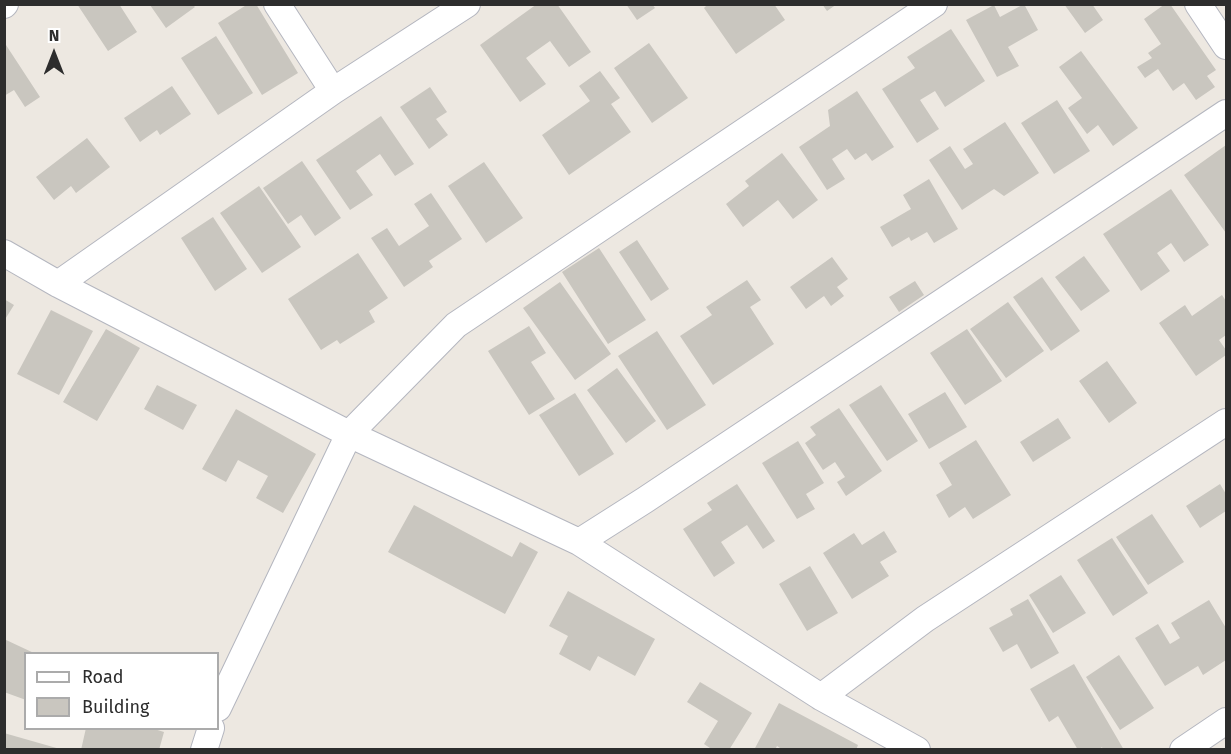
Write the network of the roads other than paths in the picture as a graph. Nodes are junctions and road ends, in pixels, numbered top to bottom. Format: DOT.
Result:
graph roads {
  1 [pos="277,4"];
  2 [pos="467,4"];
  3 [pos="934,4"];
  4 [pos="1198,4"];
  5 [pos="1227,46"];
  6 [pos="333,91"];
  7 [pos="1227,113"];
  8 [pos="4,253"];
  9 [pos="58,284"];
  10 [pos="1227,422"];
  11 [pos="350,434"];
  12 [pos="579,543"];
  13 [pos="821,697"];
  14 [pos="219,706"];
  15 [pos="1227,721"];
  16 [pos="211,730"];
  17 [pos="204,750"];
  18 [pos="917,750"];
  19 [pos="1183,750"];
  1 -- 6 [label="street"];
  2 -- 6 [label="street"];
  3 -- 11 [label="street"];
  4 -- 5 [label="street"];
  6 -- 9 [label="street"];
  7 -- 12 [label="street"];
  8 -- 9 [label="street"];
  9 -- 11 [label="street"];
  10 -- 13 [label="street"];
  11 -- 12 [label="street"];
  11 -- 14 [label="street"];
  12 -- 13 [label="street"];
  13 -- 18 [label="street"];
  15 -- 19 [label="street"];
  16 -- 17 [label="street"];
}
